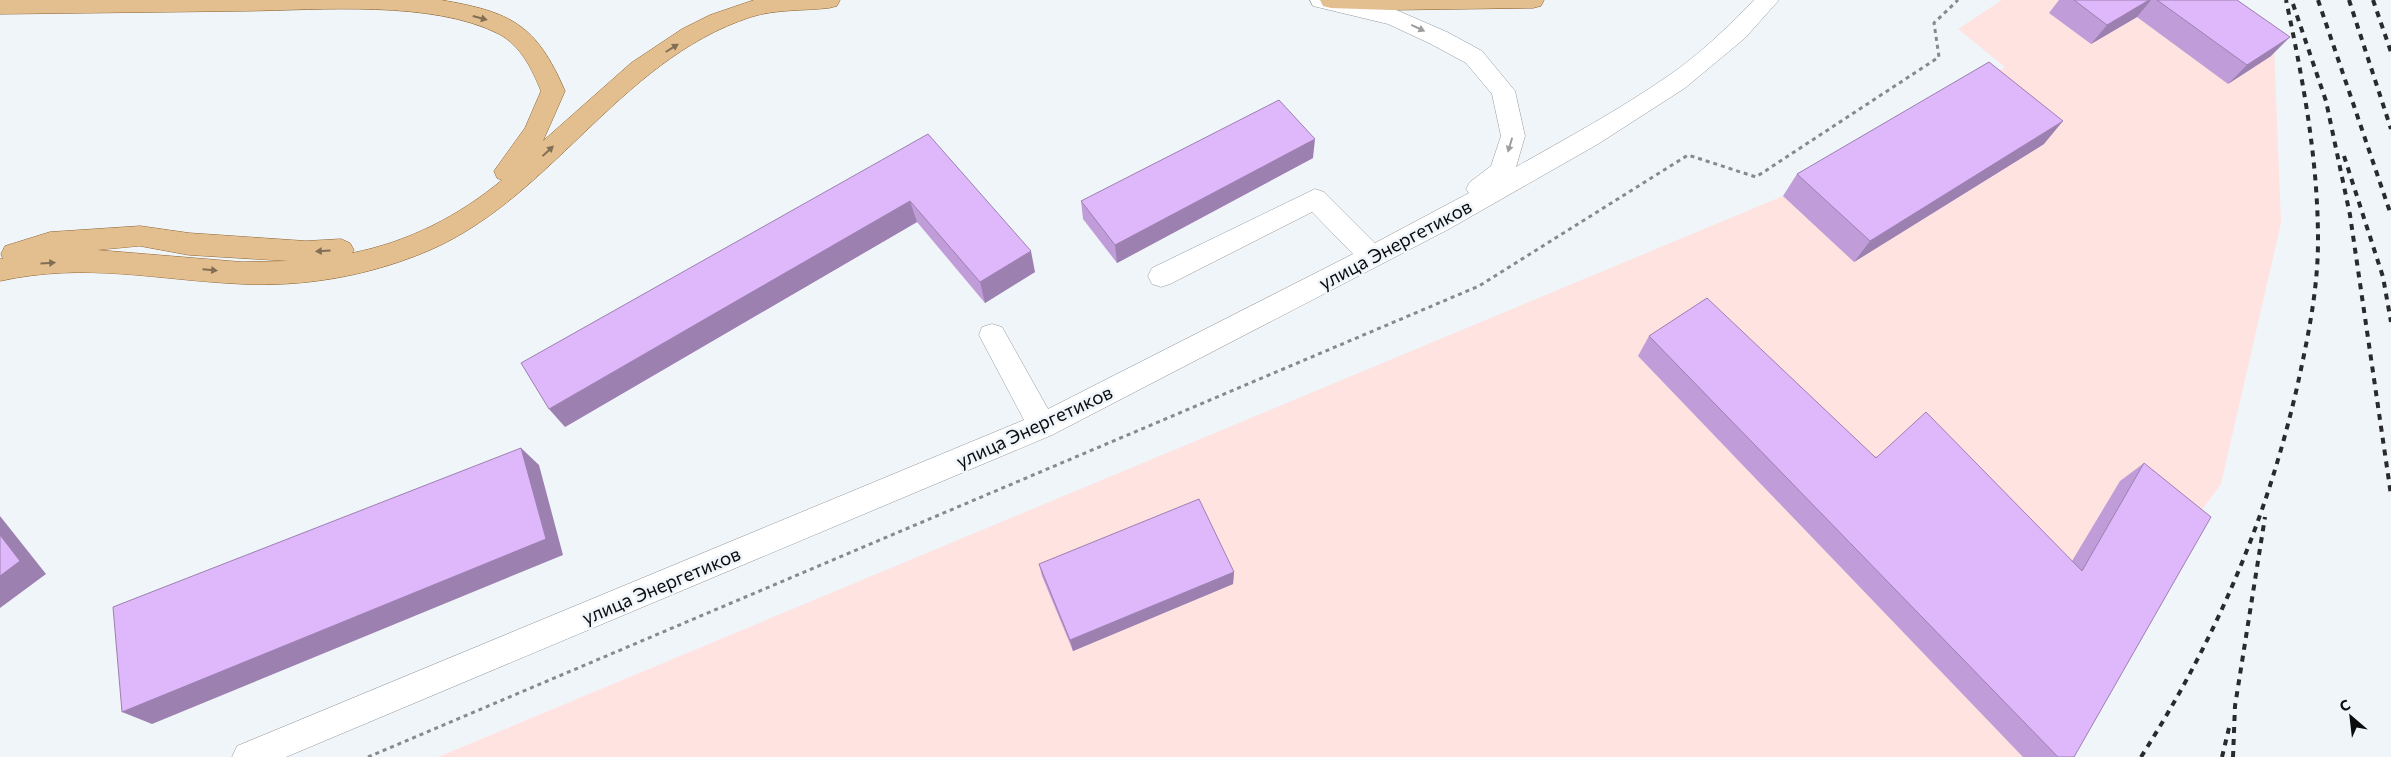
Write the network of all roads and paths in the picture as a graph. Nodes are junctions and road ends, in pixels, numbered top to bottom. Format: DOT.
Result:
graph roads {
  1 [pos="452,0"];
  2 [pos="829,0"];
  3 [pos="1321,0"];
  4 [pos="1331,0"];
  5 [pos="1533,0"];
  6 [pos="1768,0"];
  7 [pos="1958,0"];
  8 [pos="398,1"];
  9 [pos="0,6"];
  10 [pos="1440,222"];
  11 [pos="1372,257"];
  12 [pos="0,258"];
  13 [pos="0,270"];
  14 [pos="1161,276"];
  15 [pos="992,335"];
  16 [pos="1042,426"];
  17 [pos="248,757"];
  18 [pos="368,757"];
  1 -- 8 [label="main road"];
  13 -- 2 [label="main road, one-way"];
  3 -- 10 [label="street, one-way"];
  4 -- 5 [label="main road"];
  6 -- 10 [label="street, улица Энергетиков"];
  7 -- 18 [label="path"];
  8 -- 9 [label="main road"];
  8 -- 12 [label="main road, one-way"];
  10 -- 11 [label="street, улица Энергетиков"];
  11 -- 14 [label="street"];
  11 -- 16 [label="street, улица Энергетиков"];
  15 -- 16 [label="street"];
  16 -- 17 [label="street, улица Энергетиков"];
}
